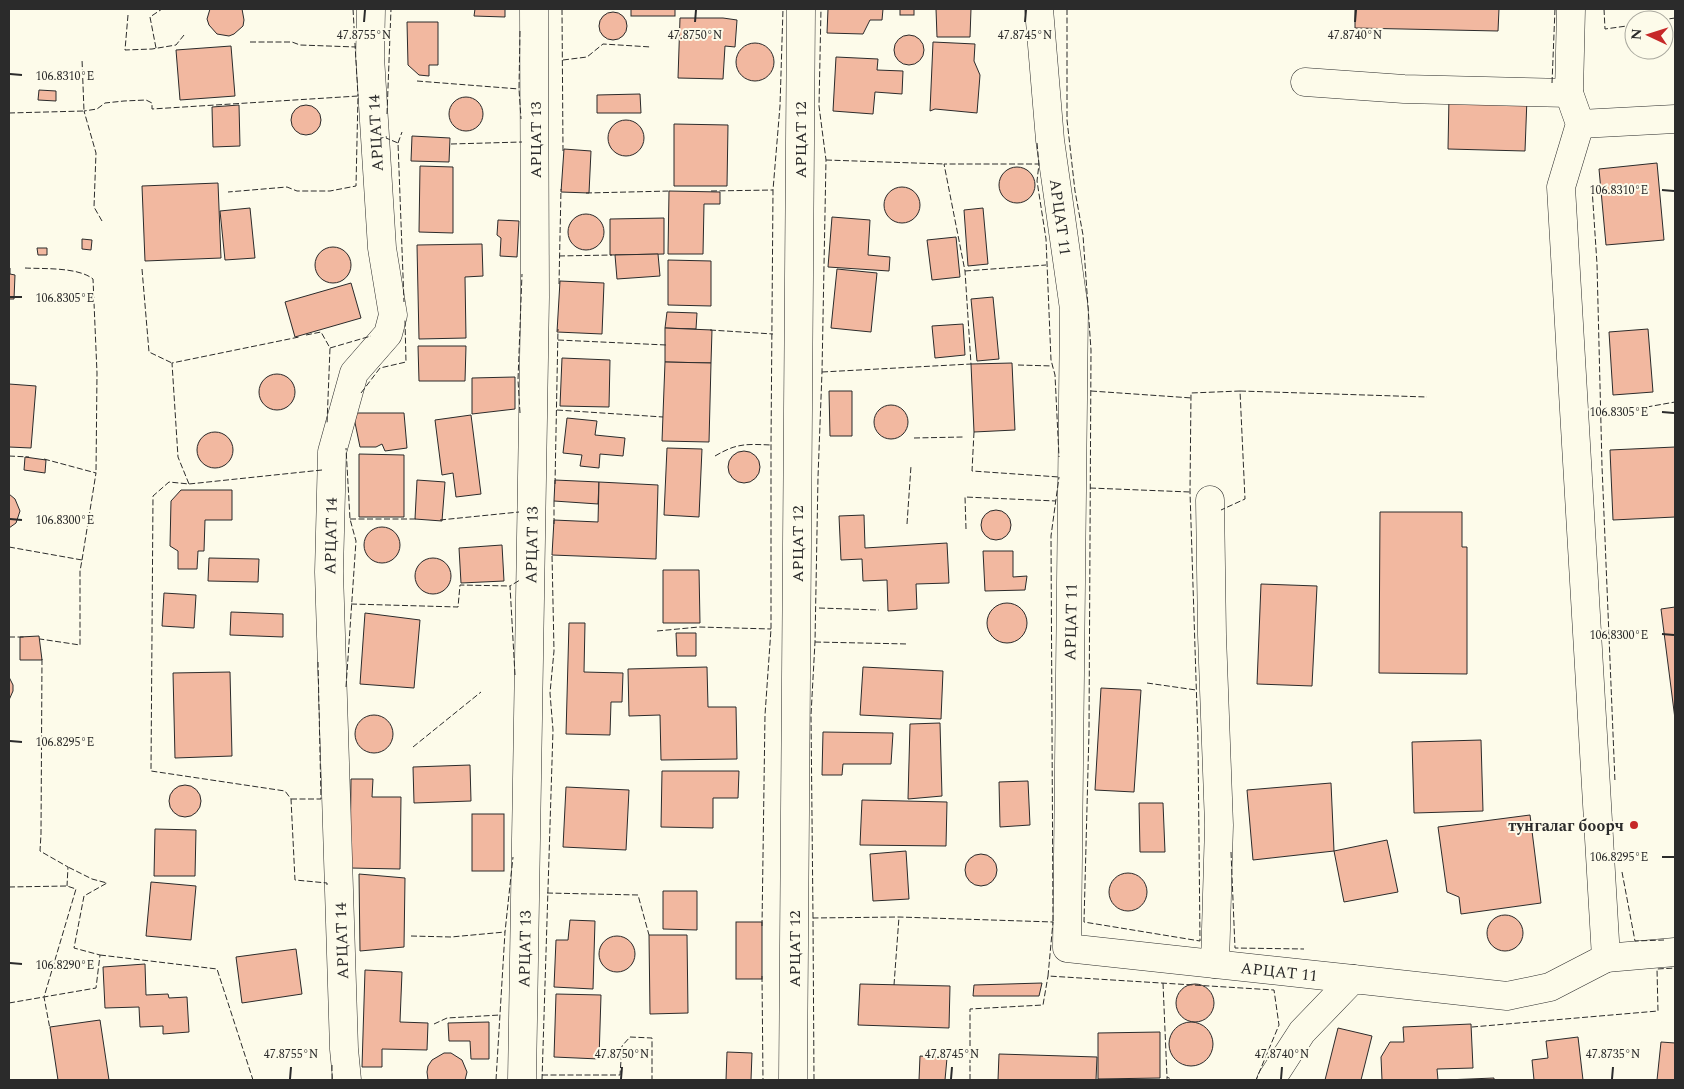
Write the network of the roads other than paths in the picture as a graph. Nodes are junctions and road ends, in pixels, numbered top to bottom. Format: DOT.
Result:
graph roads {
  1 [pos="370,9"];
  2 [pos="534,9"];
  3 [pos="801,9"];
  4 [pos="1039,9"];
  5 [pos="1571,9"];
  6 [pos="1305,82"];
  7 [pos="1569,93"];
  8 [pos="1675,119"];
  9 [pos="1580,124"];
  10 [pos="1210,500"];
  11 [pos="1675,952"];
  12 [pos="1606,958"];
  13 [pos="1215,964"];
  14 [pos="1353,980"];
  15 [pos="346,1080"];
  16 [pos="522,1080"];
  17 [pos="793,1080"];
  18 [pos="1271,1080"];
  1 -- 15 [label="street, АРЦАТ 14"];
  2 -- 16 [label="street, АРЦАТ 13"];
  3 -- 17 [label="street, АРЦАТ 12"];
  4 -- 13 [label="street, АРЦАТ 11"];
  5 -- 7 [label="street"];
  6 -- 7 [label="street"];
  7 -- 9 [label="street"];
  8 -- 9 [label="street"];
  9 -- 12 [label="street"];
  10 -- 13 [label="street"];
  11 -- 12 [label="street"];
  12 -- 14 [label="street, АРЦАТ 11"];
  13 -- 14 [label="street, АРЦАТ 11"];
  14 -- 18 [label="street"];
}
